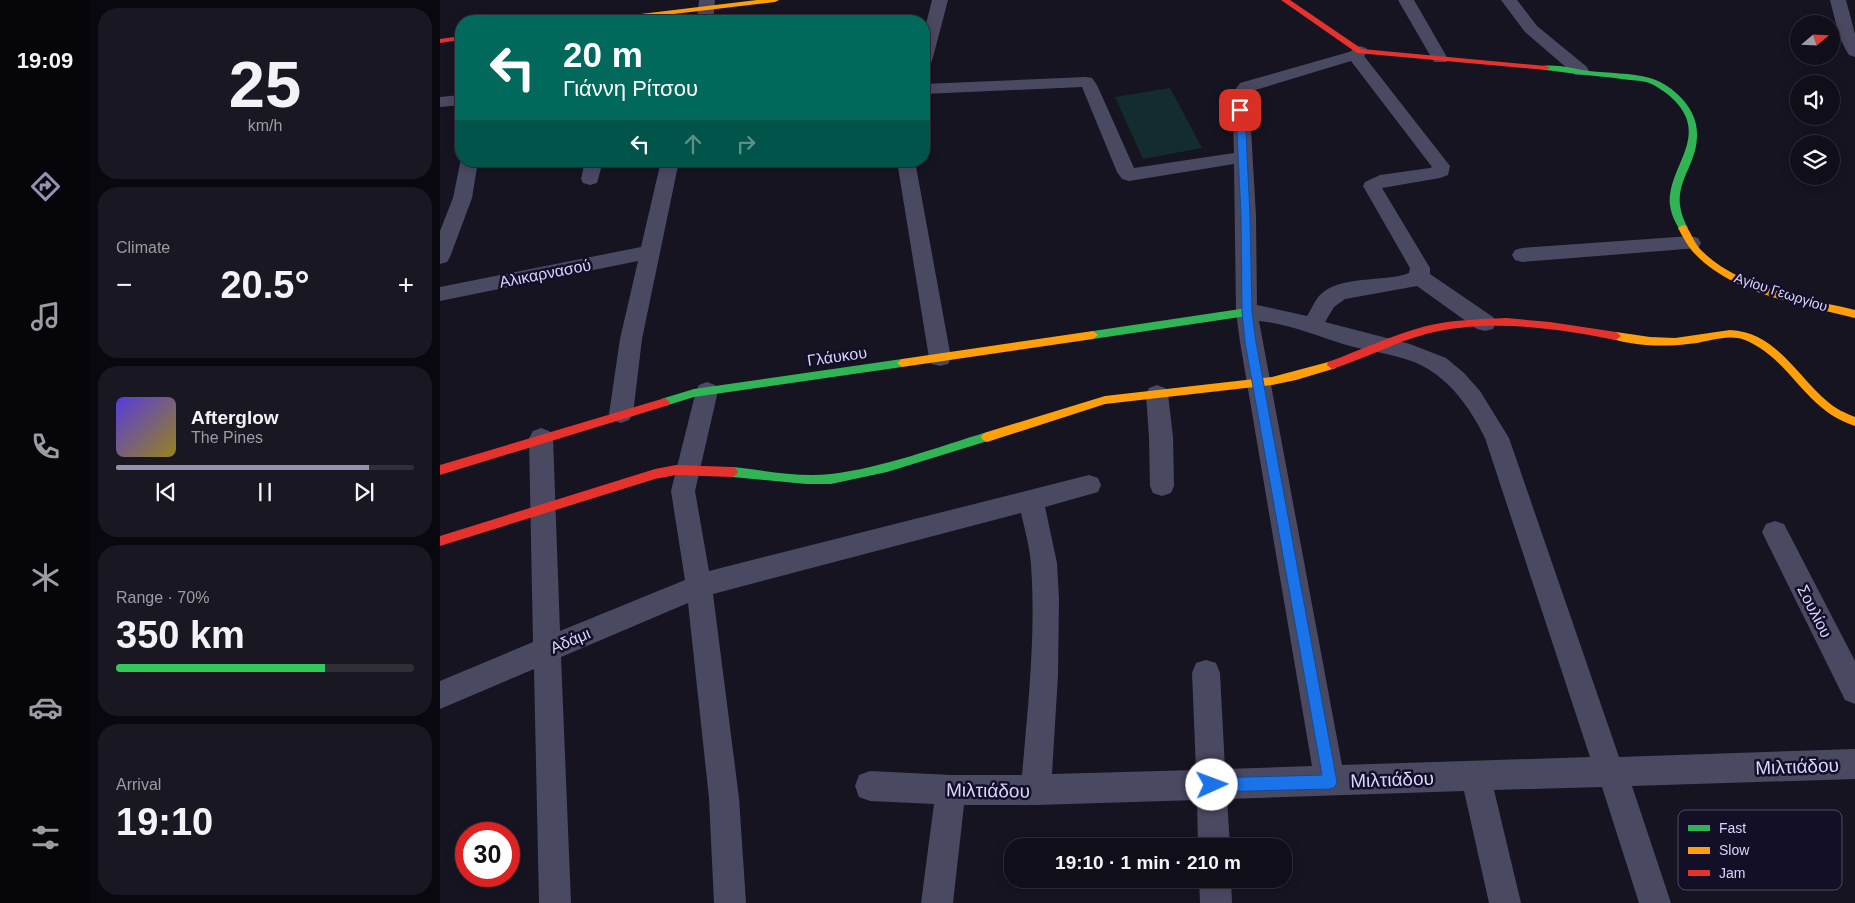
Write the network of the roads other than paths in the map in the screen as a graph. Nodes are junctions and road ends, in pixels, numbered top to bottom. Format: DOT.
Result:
graph roads {
  1 [pos="775,0"];
  2 [pos="940,0"];
  3 [pos="1285,0"];
  4 [pos="1406,0"];
  5 [pos="1509,0"];
  6 [pos="1838,0"];
  7 [pos="706,10"];
  8 [pos="657,15"];
  9 [pos="930,38"];
  10 [pos="455,39"];
  11 [pos="440,41"];
  12 [pos="1855,52"];
  13 [pos="1357,53"];
  14 [pos="1440,58"];
  15 [pos="1581,71"];
  16 [pos="930,89"];
  17 [pos="455,101"];
  18 [pos="440,102"];
  19 [pos="1243,157"];
  20 [pos="469,167"];
  21 [pos="593,167"];
  22 [pos="669,167"];
  23 [pos="907,167"];
  24 [pos="590,179"];
  25 [pos="1691,243"];
  26 [pos="650,252"];
  27 [pos="1522,255"];
  28 [pos="440,257"];
  29 [pos="1419,277"];
  30 [pos="440,294"];
  31 [pos="1247,312"];
  32 [pos="1855,314"];
  33 [pos="1485,323"];
  34 [pos="1313,325"];
  35 [pos="1381,345"];
  36 [pos="940,358"];
  37 [pos="1258,385"];
  38 [pos="707,391"];
  39 [pos="1157,394"];
  40 [pos="620,414"];
  41 [pos="1855,422"];
  42 [pos="541,438"];
  43 [pos="687,469"];
  44 [pos="440,470"];
  45 [pos="1089,485"];
  46 [pos="1162,486"];
  47 [pos="1031,499"];
  48 [pos="544,508"];
  49 [pos="1775,532"];
  50 [pos="440,541"];
  51 [pos="699,586"];
  52 [pos="549,649"];
  53 [pos="1206,672"];
  54 [pos="1855,690"];
  55 [pos="440,695"];
  56 [pos="1855,764"];
  57 [pos="1611,773"];
  58 [pos="1476,777"];
  59 [pos="1330,782"];
  60 [pos="1212,785"];
  61 [pos="870,786"];
  62 [pos="951,790"];
  63 [pos="1036,790"];
  64 [pos="1214,838"];
  65 [pos="1215,888"];
  66 [pos="555,903"];
  67 [pos="730,903"];
  68 [pos="937,903"];
  69 [pos="1216,903"];
  70 [pos="1505,903"];
  71 [pos="1655,903"];
  1 -- 7 [label="street"];
  2 -- 9 [label="street"];
  3 -- 13 [label="street"];
  4 -- 14 [label="street"];
  5 -- 15 [label="street"];
  6 -- 12 [label="street"];
  7 -- 8 [label="street"];
  10 -- 11 [label="street"];
  13 -- 14 [label="street, Αγίου Γεωργίου"];
  13 -- 19 [label="street"];
  13 -- 29 [label="street"];
  14 -- 15 [label="street, Αγίου Γεωργίου"];
  15 -- 25 [label="street, Αγίου Γεωργίου"];
  16 -- 19 [label="street"];
  17 -- 18 [label="street"];
  19 -- 31 [label="street"];
  20 -- 28 [label="street"];
  21 -- 24 [label="street"];
  22 -- 26 [label="street"];
  23 -- 36 [label="street"];
  25 -- 27 [label="street"];
  25 -- 32 [label="street, Αγίου Γεωργίου"];
  26 -- 30 [label="street, Αλικαρνασού"];
  26 -- 40 [label="street"];
  29 -- 33 [label="street"];
  29 -- 34 [label="street"];
  31 -- 34 [label="street"];
  31 -- 36 [label="street, Γλάυκου"];
  31 -- 37 [label="street"];
  33 -- 35 [label="street"];
  33 -- 41 [label="street"];
  34 -- 35 [label="street"];
  35 -- 37 [label="street"];
  35 -- 57 [label="street"];
  36 -- 38 [label="street, Γλάυκου"];
  37 -- 39 [label="street"];
  37 -- 59 [label="street"];
  38 -- 40 [label="street, Γλάυκου"];
  38 -- 43 [label="street"];
  39 -- 43 [label="street"];
  39 -- 46 [label="street"];
  40 -- 42 [label="street, Γλάυκου"];
  42 -- 44 [label="street, Γλάυκου"];
  42 -- 48 [label="street"];
  43 -- 48 [label="street"];
  43 -- 51 [label="street"];
  45 -- 47 [label="street, Αδάμι"];
  47 -- 51 [label="street, Αδάμι"];
  47 -- 63 [label="street"];
  48 -- 50 [label="street"];
  48 -- 52 [label="street"];
  49 -- 54 [label="street, Σουλίου"];
  51 -- 52 [label="street, Αδάμι"];
  51 -- 67 [label="street"];
  52 -- 55 [label="street, Αδάμι"];
  52 -- 66 [label="street"];
  53 -- 60 [label="street"];
  56 -- 57 [label="street, Μιλτιάδου"];
  57 -- 58 [label="street, Μιλτιάδου"];
  57 -- 71 [label="street"];
  58 -- 59 [label="street, Μιλτιάδου"];
  58 -- 70 [label="street"];
  59 -- 60 [label="street, Μιλτιάδου"];
  60 -- 63 [label="street, Μιλτιάδου"];
  60 -- 64 [label="street"];
  61 -- 62 [label="street, Μιλτιάδου"];
  62 -- 63 [label="street, Μιλτιάδου"];
  62 -- 68 [label="street"];
  65 -- 69 [label="street"];
}
